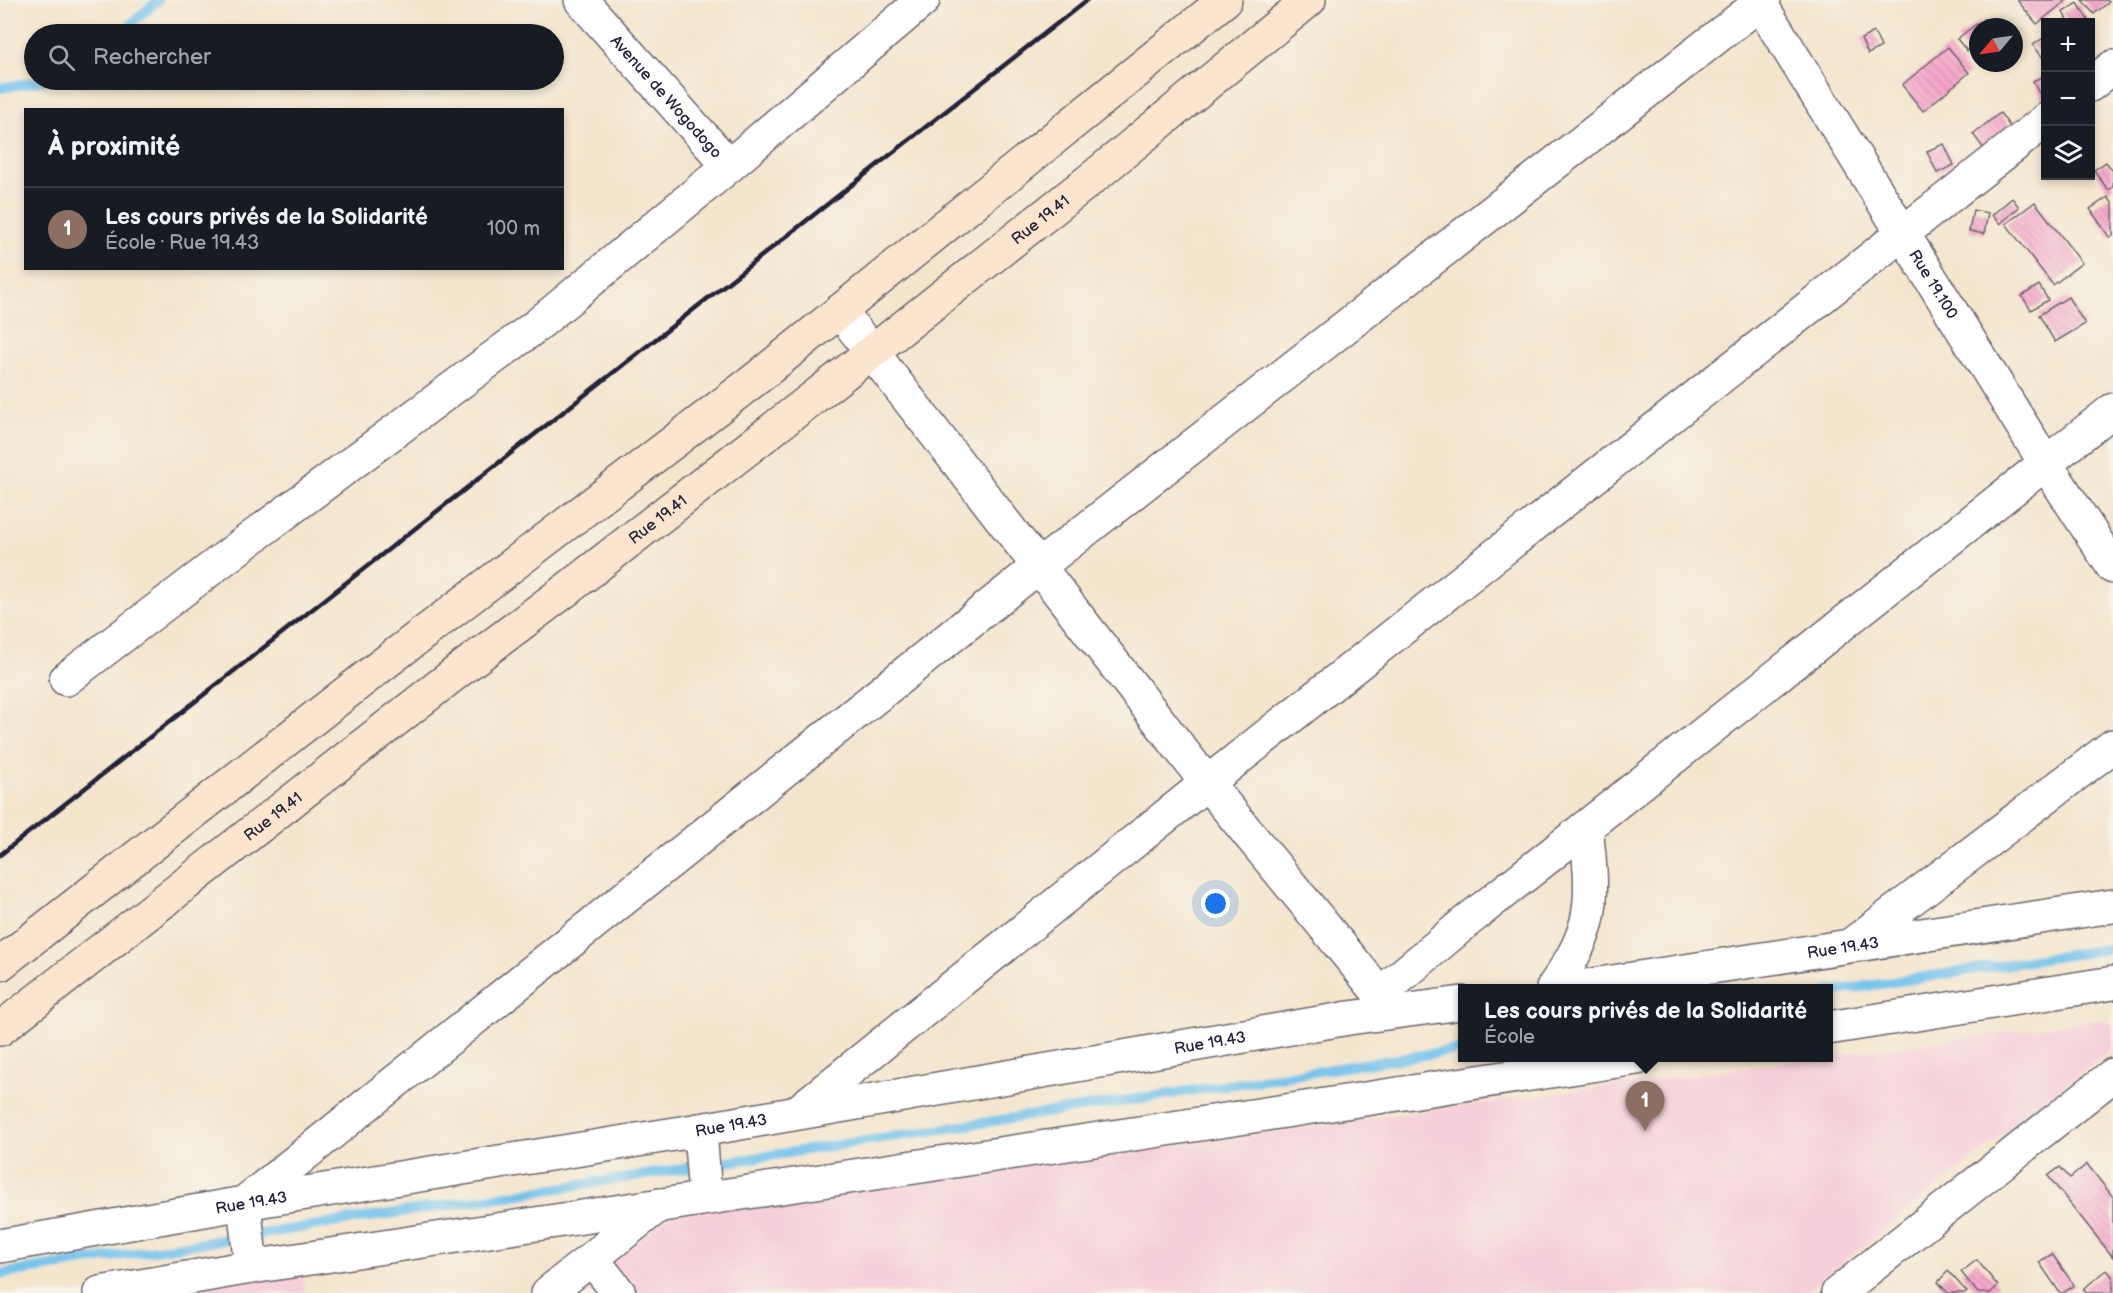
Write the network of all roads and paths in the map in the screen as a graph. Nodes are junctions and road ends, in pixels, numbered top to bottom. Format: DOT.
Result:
graph roads {
  1 [pos="581,0"];
  2 [pos="1225,0"];
  3 [pos="1309,0"];
  4 [pos="1761,1"];
  5 [pos="910,4"];
  6 [pos="2113,67"];
  7 [pos="2095,82"];
  8 [pos="2041,124"];
  9 [pos="729,166"];
  10 [pos="1904,232"];
  11 [pos="840,310"];
  12 [pos="872,352"];
  13 [pos="2113,410"];
  14 [pos="2046,464"];
  15 [pos="1038,567"];
  16 [pos="2113,567"];
  17 [pos="66,679"];
  18 [pos="2113,746"];
  19 [pos="1207,783"];
  20 [pos="1586,827"];
  21 [pos="2113,906"];
  22 [pos="1849,947"];
  23 [pos="0,964"];
  24 [pos="2113,983"];
  25 [pos="1556,984"];
  26 [pos="1599,984"];
  27 [pos="1387,1003"];
  28 [pos="1458,1003"];
  29 [pos="1833,1027"];
  30 [pos="0,1029"];
  31 [pos="1577,1062"];
  32 [pos="1547,1064"];
  33 [pos="2113,1075"];
  34 [pos="796,1113"];
  35 [pos="700,1130"];
  36 [pos="705,1197"];
  37 [pos="244,1203"];
  38 [pos="660,1204"];
  39 [pos="0,1246"];
  40 [pos="592,1259"];
  41 [pos="251,1267"];
  42 [pos="100,1293"];
  43 [pos="549,1293"];
  44 [pos="619,1293"];
  45 [pos="1838,1293"];
  1 -- 9 [label="street, Avenue de Wogodogo"];
  2 -- 11 [label="main road"];
  3 -- 12 [label="main road, Rue 19.41"];
  4 -- 10 [label="street, Rue 19.100"];
  4 -- 15 [label="street"];
  5 -- 9 [label="street"];
  6 -- 7 [label="street"];
  8 -- 10 [label="street"];
  9 -- 17 [label="street"];
  10 -- 14 [label="street, Rue 19.100"];
  10 -- 19 [label="street"];
  11 -- 12 [label="street"];
  11 -- 23 [label="main road"];
  12 -- 15 [label="street"];
  12 -- 30 [label="main road, Rue 19.41"];
  13 -- 14 [label="street"];
  14 -- 16 [label="street, Rue 19.100"];
  14 -- 20 [label="street"];
  15 -- 19 [label="street"];
  15 -- 37 [label="street"];
  18 -- 22 [label="street"];
  19 -- 27 [label="street"];
  19 -- 34 [label="street"];
  20 -- 25 [label="street"];
  20 -- 27 [label="street"];
  21 -- 22 [label="street, Rue 19.43"];
  22 -- 26 [label="street, Rue 19.43"];
  24 -- 29 [label="street"];
  27 -- 28 [label="street, Rue 19.43"];
  27 -- 34 [label="street, Rue 19.43"];
  31 -- 32 [label="street"];
  32 -- 36 [label="street"];
  33 -- 45 [label="street"];
  34 -- 35 [label="street, Rue 19.43"];
  35 -- 36 [label="street"];
  35 -- 37 [label="street, Rue 19.43"];
  36 -- 38 [label="street"];
  37 -- 39 [label="street, Rue 19.43"];
  37 -- 41 [label="street"];
  38 -- 40 [label="street"];
  38 -- 41 [label="street"];
  40 -- 43 [label="street"];
  40 -- 44 [label="street"];
  41 -- 42 [label="street"];
}
